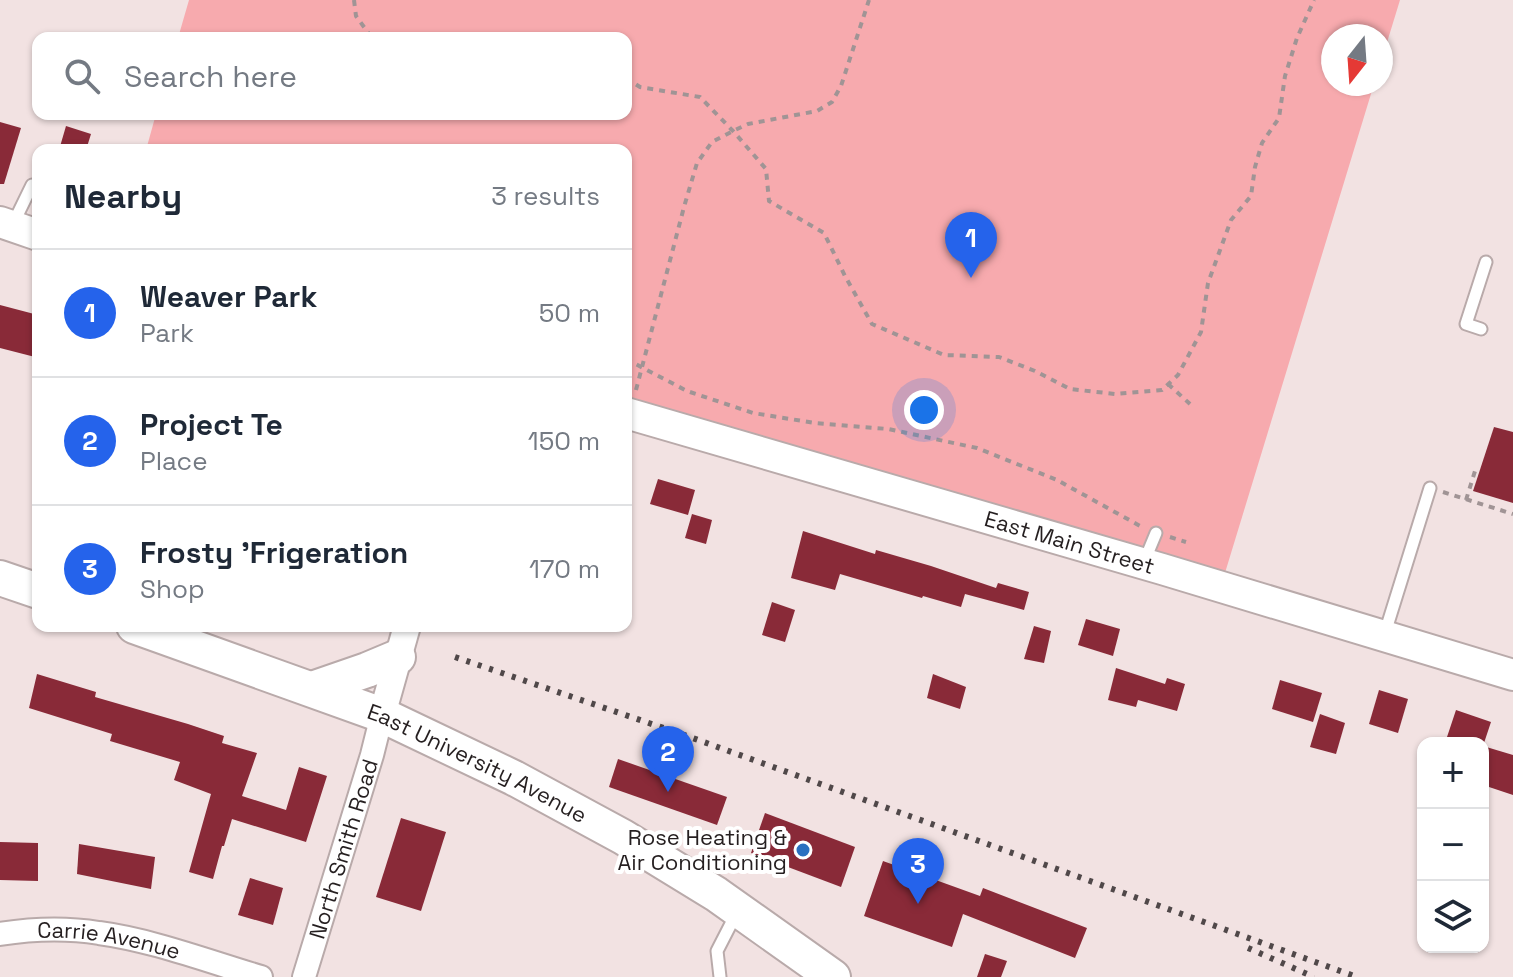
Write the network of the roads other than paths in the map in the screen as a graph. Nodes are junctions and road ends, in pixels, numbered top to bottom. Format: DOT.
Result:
graph roads {
  1 [pos="32,185"];
  2 [pos="17,228"];
  3 [pos="1486,262"];
  4 [pos="1481,329"];
  5 [pos="632,414"];
  6 [pos="1430,488"];
  7 [pos="1156,533"];
  8 [pos="1143,564"];
  9 [pos="0,578"];
  10 [pos="32,589"];
  11 [pos="151,632"];
  12 [pos="1384,636"];
  13 [pos="402,642"];
  14 [pos="1513,675"];
  15 [pos="312,689"];
  16 [pos="382,715"];
  17 [pos="738,910"];
  18 [pos="0,934"];
  19 [pos="261,977"];
  20 [pos="304,977"];
  21 [pos="720,977"];
  22 [pos="833,977"];
  1 -- 2 [label="lane"];
  3 -- 4 [label="lane"];
  5 -- 8 [label="main road, East Main Street"];
  6 -- 12 [label="lane"];
  7 -- 8 [label="lane"];
  8 -- 12 [label="main road, East Main Street"];
  9 -- 10 [label="main road"];
  11 -- 15 [label="main road, East University Avenue"];
  12 -- 14 [label="main road, East Main Street"];
  13 -- 15 [label="main road"];
  13 -- 16 [label="street, North Smith Road"];
  15 -- 16 [label="main road, East University Avenue"];
  16 -- 17 [label="main road, East University Avenue"];
  16 -- 20 [label="street, North Smith Road"];
  17 -- 21 [label="lane"];
  17 -- 22 [label="main road, East University Avenue"];
  18 -- 19 [label="street, Carrie Avenue"];
}
